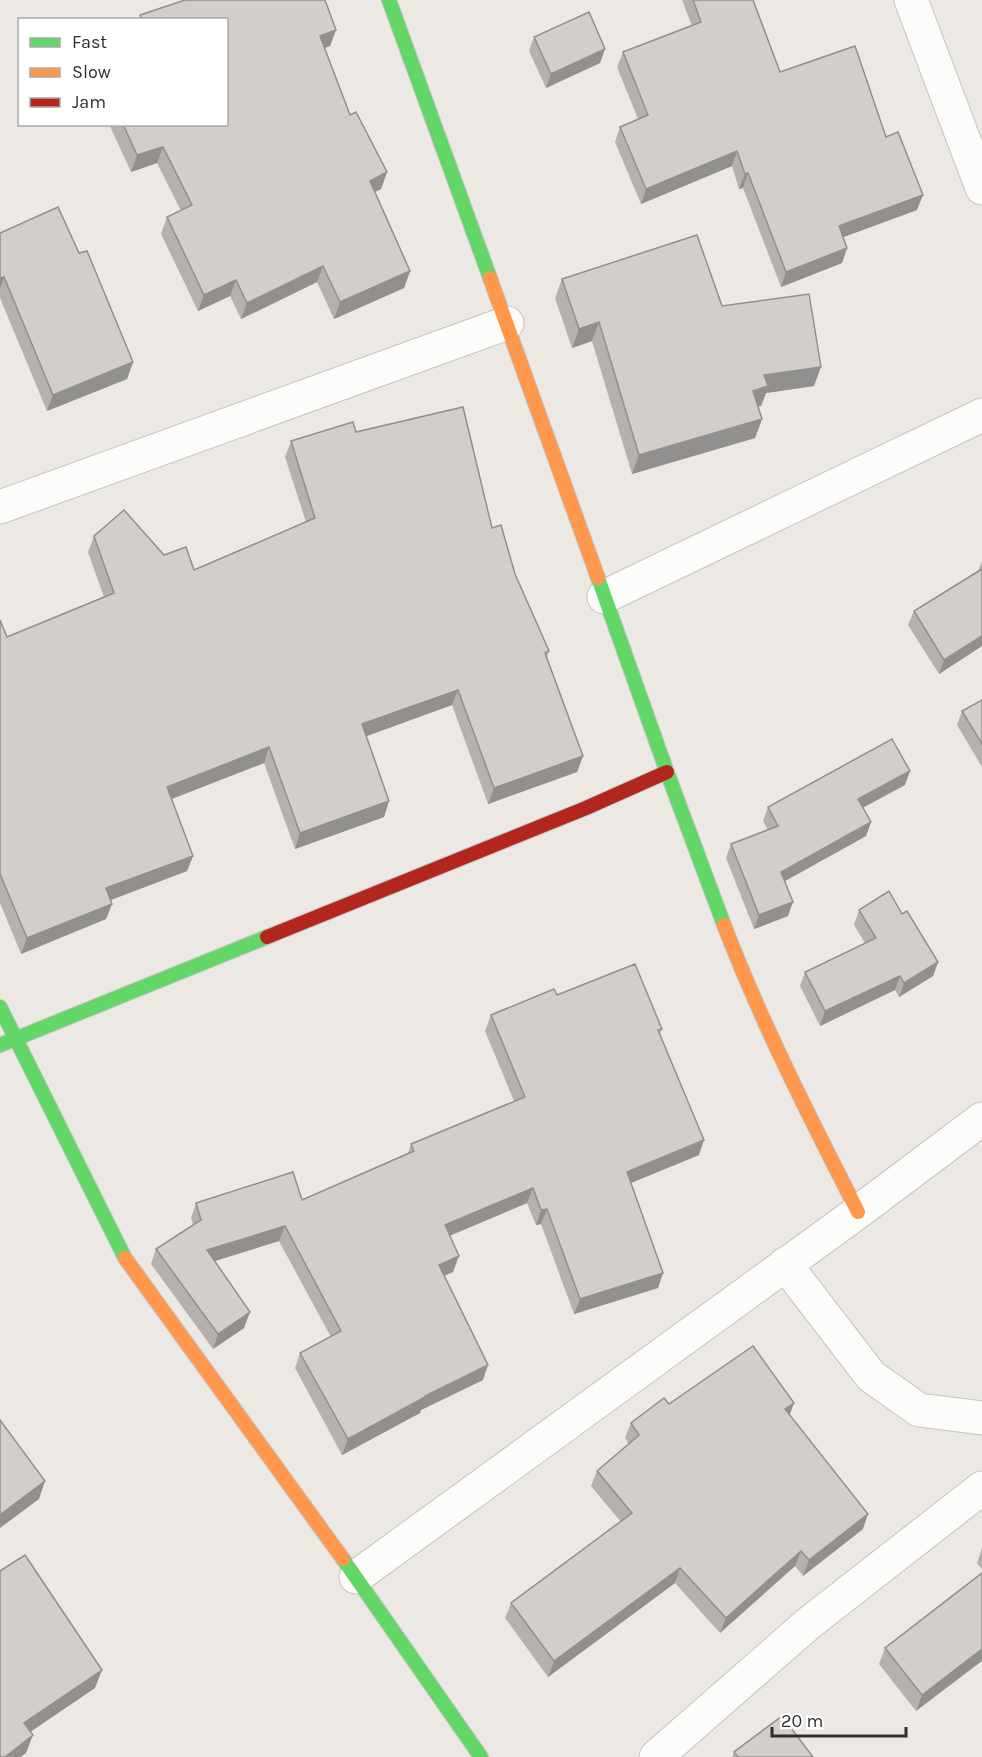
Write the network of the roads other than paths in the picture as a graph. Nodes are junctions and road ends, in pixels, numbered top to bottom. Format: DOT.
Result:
graph roads {
  1 [pos="389,0"];
  2 [pos="911,0"];
  3 [pos="982,188"];
  4 [pos="507,323"];
  5 [pos="982,415"];
  6 [pos="0,507"];
  7 [pos="604,597"];
  8 [pos="667,772"];
  9 [pos="0,1007"];
  10 [pos="15,1037"];
  11 [pos="0,1045"];
  12 [pos="982,1119"];
  13 [pos="858,1212"];
  14 [pos="785,1264"];
  15 [pos="982,1418"];
  16 [pos="982,1488"];
  17 [pos="356,1577"];
  18 [pos="481,1757"];
  19 [pos="656,1757"];
  1 -- 4 [label="street"];
  2 -- 3 [label="street"];
  4 -- 6 [label="street"];
  4 -- 7 [label="street"];
  5 -- 7 [label="street"];
  7 -- 8 [label="street"];
  8 -- 10 [label="street"];
  8 -- 13 [label="street"];
  9 -- 10 [label="street"];
  10 -- 11 [label="street"];
  10 -- 17 [label="street"];
  12 -- 13 [label="street"];
  13 -- 14 [label="street"];
  14 -- 15 [label="street"];
  14 -- 17 [label="street"];
  16 -- 19 [label="street"];
  17 -- 18 [label="street"];
}
